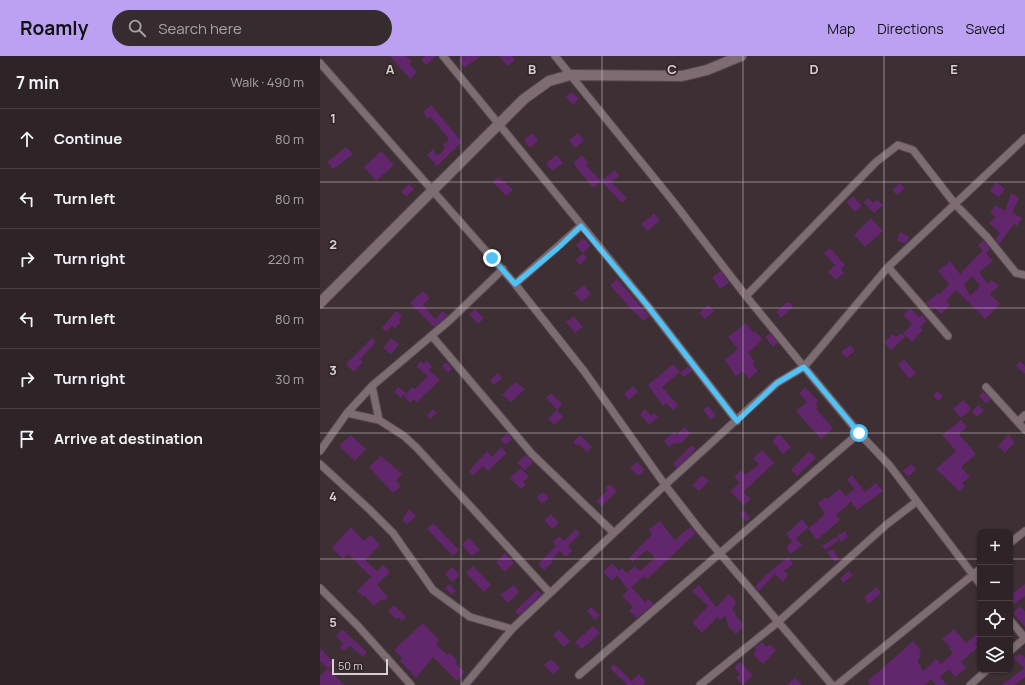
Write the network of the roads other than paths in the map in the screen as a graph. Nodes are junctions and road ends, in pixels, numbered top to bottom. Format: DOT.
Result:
graph roads {
  1 [pos="442,56"];
  2 [pos="555,56"];
  3 [pos="741,56"];
  4 [pos="320,63"];
  5 [pos="570,75"];
  6 [pos="498,125"];
  7 [pos="1025,138"];
  8 [pos="433,190"];
  9 [pos="955,204"];
  10 [pos="581,226"];
  11 [pos="888,267"];
  12 [pos="503,270"];
  13 [pos="1025,275"];
  14 [pos="515,284"];
  15 [pos="746,296"];
  16 [pos="320,303"];
  17 [pos="432,336"];
  18 [pos="948,336"];
  19 [pos="804,367"];
  20 [pos="372,386"];
  21 [pos="986,387"];
  22 [pos="347,412"];
  23 [pos="1025,415"];
  24 [pos="379,420"];
  25 [pos="737,421"];
  26 [pos="1018,422"];
  27 [pos="1025,430"];
  28 [pos="859,433"];
  29 [pos="320,451"];
  30 [pos="320,464"];
  31 [pos="665,485"];
  32 [pos="916,502"];
  33 [pos="614,533"];
  34 [pos="1024,534"];
  35 [pos="1013,542"];
  36 [pos="720,555"];
  37 [pos="977,572"];
  38 [pos="973,575"];
  39 [pos="977,580"];
  40 [pos="320,588"];
  41 [pos="550,594"];
  42 [pos="778,622"];
  43 [pos="1013,624"];
  44 [pos="512,629"];
  45 [pos="1025,638"];
  46 [pos="1013,648"];
  47 [pos="984,673"];
  48 [pos="579,675"];
  49 [pos="411,685"];
  50 [pos="465,685"];
  51 [pos="700,685"];
  52 [pos="832,685"];
  53 [pos="837,685"];
  54 [pos="970,685"];
  1 -- 6 [label="street"];
  2 -- 5 [label="street"];
  3 -- 5 [label="street"];
  4 -- 8 [label="street"];
  5 -- 6 [label="street"];
  5 -- 15 [label="street"];
  6 -- 8 [label="street"];
  6 -- 10 [label="street"];
  7 -- 9 [label="street"];
  8 -- 12 [label="street"];
  8 -- 16 [label="street"];
  9 -- 11 [label="street"];
  9 -- 13 [label="street"];
  9 -- 15 [label="street"];
  10 -- 14 [label="street"];
  10 -- 25 [label="street"];
  11 -- 18 [label="street"];
  11 -- 19 [label="street"];
  12 -- 14 [label="street"];
  12 -- 17 [label="street"];
  14 -- 31 [label="street"];
  15 -- 19 [label="street"];
  17 -- 20 [label="street"];
  17 -- 33 [label="street"];
  19 -- 25 [label="street"];
  19 -- 28 [label="street"];
  20 -- 22 [label="street"];
  20 -- 24 [label="street"];
  21 -- 26 [label="street"];
  22 -- 24 [label="street"];
  22 -- 29 [label="street"];
  23 -- 26 [label="street"];
  24 -- 41 [label="street"];
  25 -- 31 [label="street"];
  26 -- 27 [label="street"];
  28 -- 32 [label="street"];
  28 -- 36 [label="street"];
  30 -- 44 [label="street"];
  31 -- 33 [label="street"];
  31 -- 36 [label="street"];
  32 -- 38 [label="street"];
  32 -- 42 [label="street"];
  33 -- 41 [label="street"];
  34 -- 35 [label="street"];
  36 -- 42 [label="street"];
  36 -- 48 [label="street"];
  37 -- 38 [label="street"];
  38 -- 39 [label="street"];
  38 -- 53 [label="street"];
  40 -- 49 [label="street"];
  41 -- 44 [label="street"];
  42 -- 51 [label="street"];
  42 -- 52 [label="street"];
  43 -- 45 [label="street"];
  44 -- 50 [label="street"];
  45 -- 46 [label="street"];
  47 -- 54 [label="street"];
}
